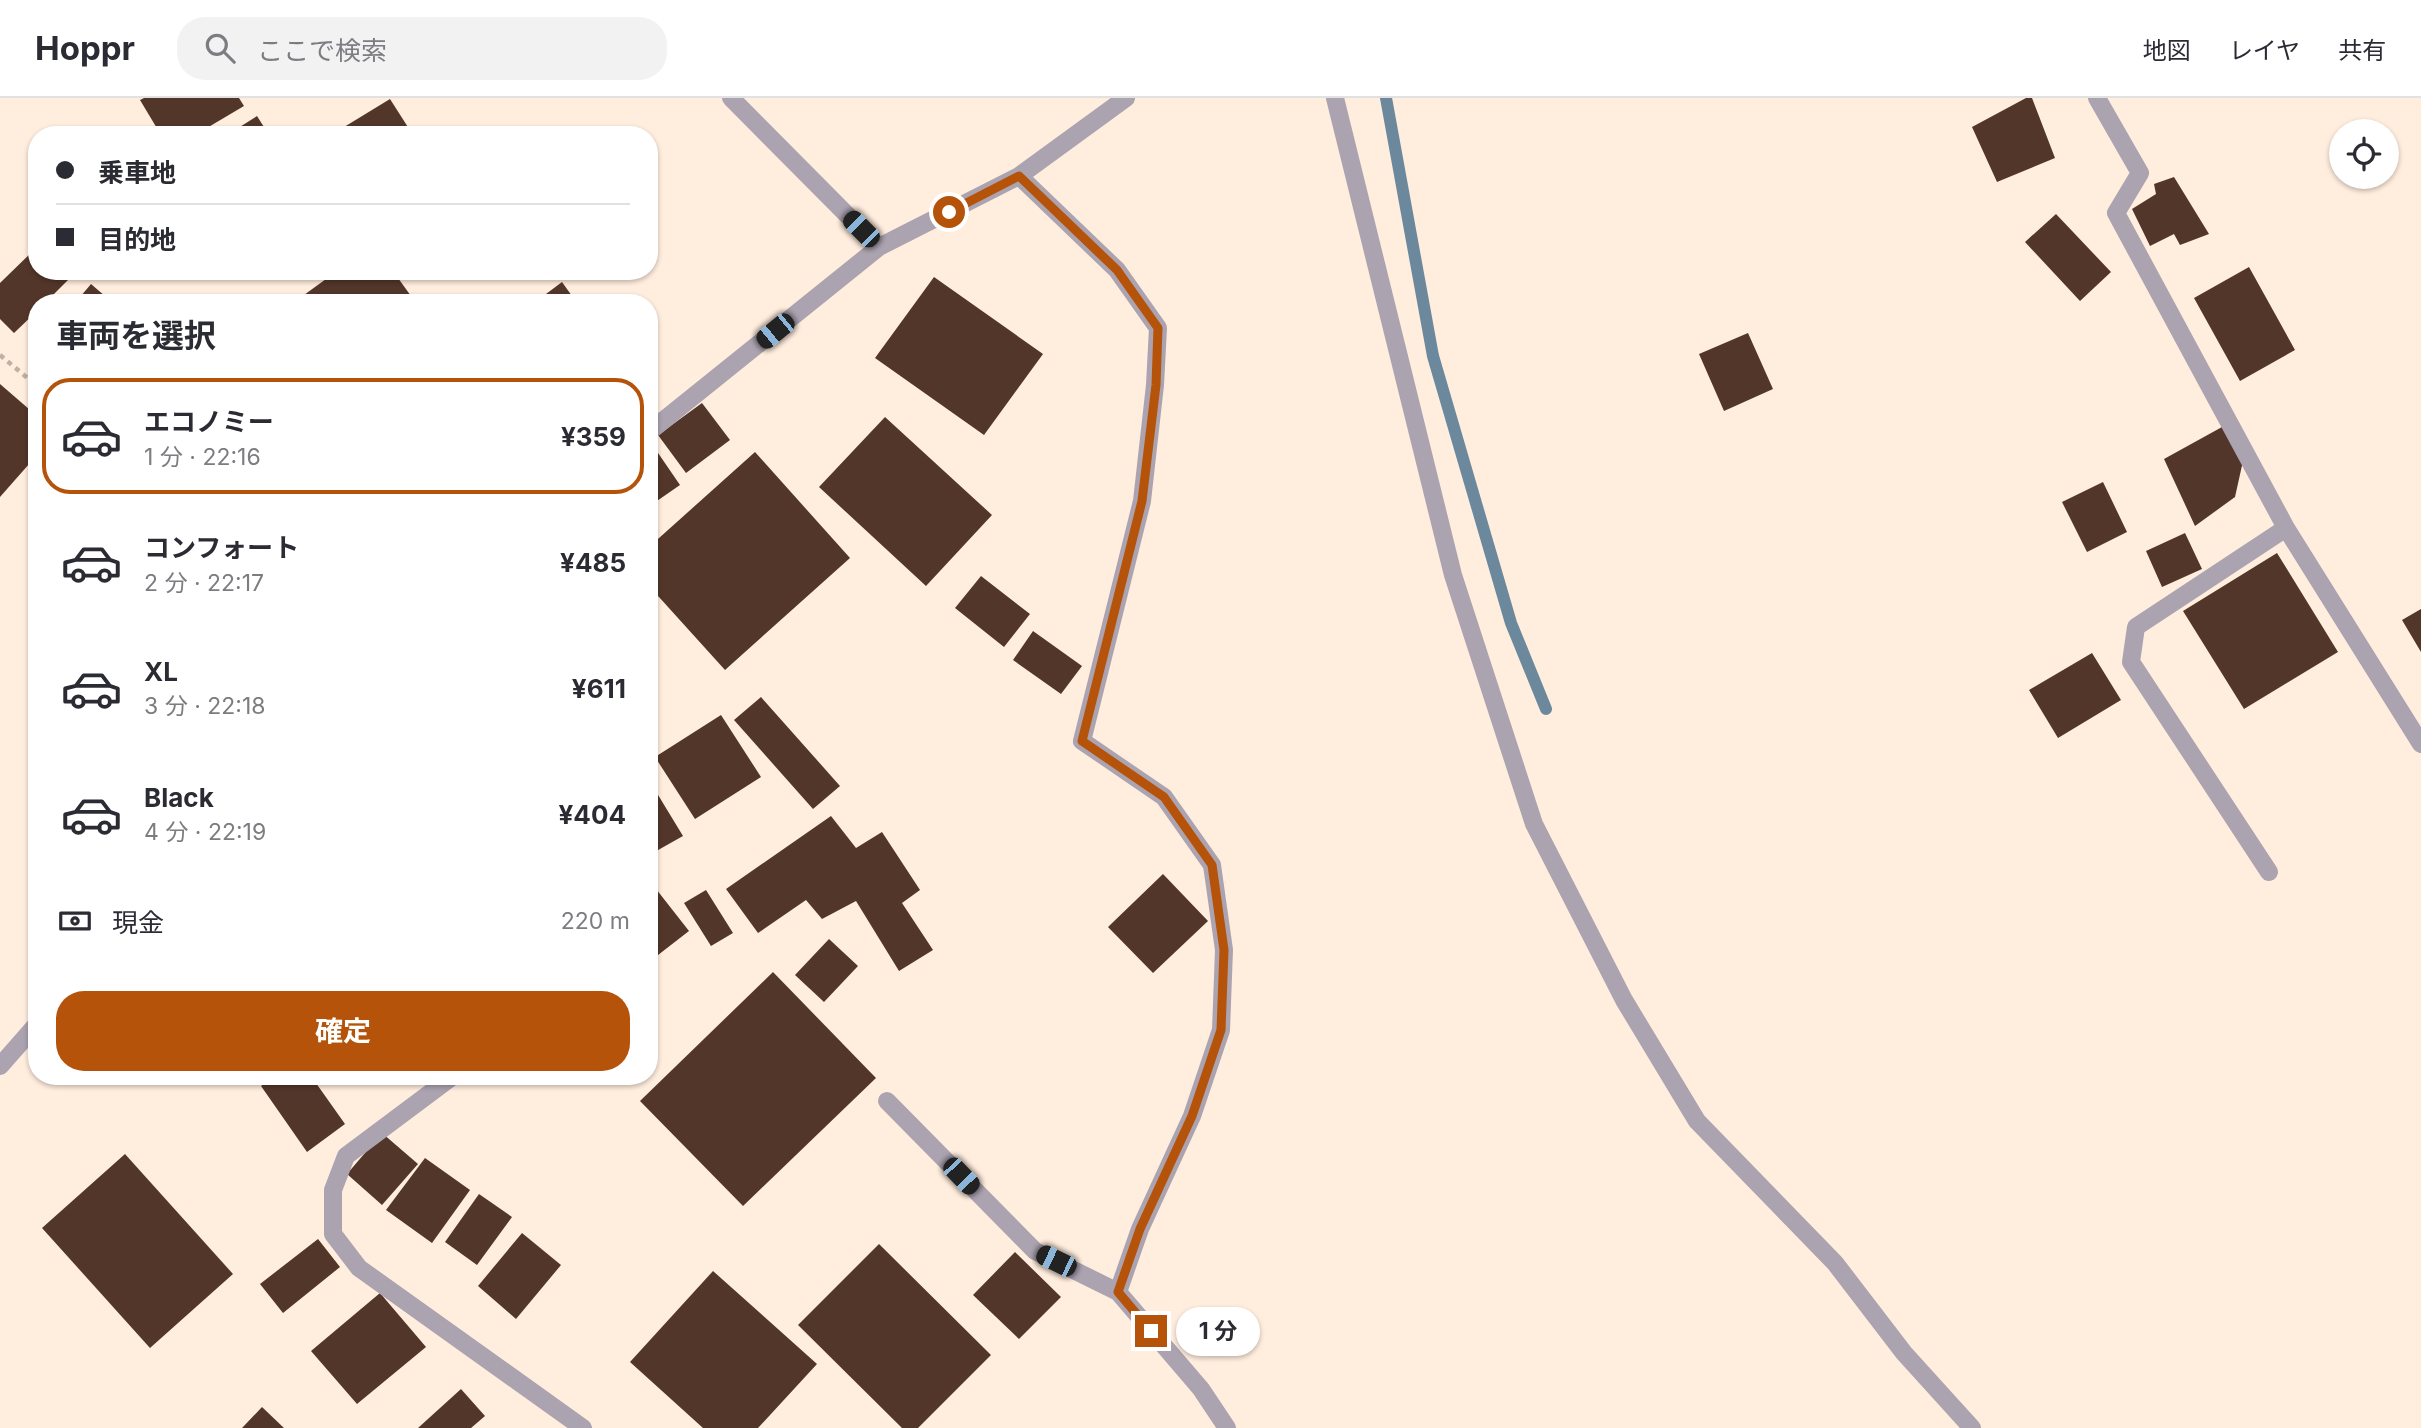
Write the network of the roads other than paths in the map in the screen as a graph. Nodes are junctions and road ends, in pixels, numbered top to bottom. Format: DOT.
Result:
graph roads {
  1 [pos="731,98"];
  2 [pos="1126,98"];
  3 [pos="1335,98"];
  4 [pos="2097,98"];
  5 [pos="1019,176"];
  6 [pos="879,247"];
  7 [pos="658,425"];
  8 [pos="2286,528"];
  9 [pos="2421,744"];
  10 [pos="2269,872"];
  11 [pos="28,1034"];
  12 [pos="0,1066"];
  13 [pos="441,1085"];
  14 [pos="887,1101"];
  15 [pos="1118,1292"];
  16 [pos="583,1428"];
  17 [pos="1227,1428"];
  18 [pos="1972,1428"];
  1 -- 6 [label="street"];
  2 -- 5 [label="street"];
  3 -- 18 [label="street"];
  4 -- 8 [label="street"];
  5 -- 6 [label="street"];
  5 -- 15 [label="street"];
  6 -- 7 [label="street"];
  8 -- 9 [label="street"];
  8 -- 10 [label="street"];
  11 -- 12 [label="street"];
  13 -- 16 [label="street"];
  14 -- 15 [label="street"];
  15 -- 17 [label="street"];
}
